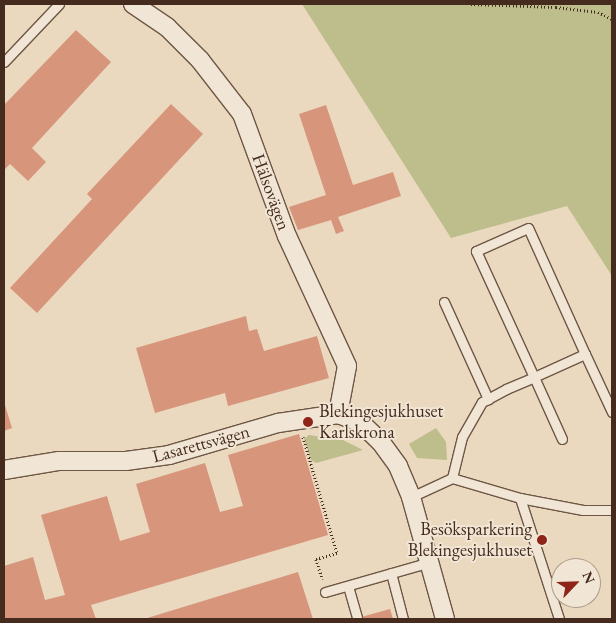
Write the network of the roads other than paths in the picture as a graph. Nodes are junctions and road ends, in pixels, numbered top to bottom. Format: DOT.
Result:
graph roads {
  1 [pos="59,4"];
  2 [pos="133,4"];
  3 [pos="4,62"];
  4 [pos="444,302"];
  5 [pos="586,354"];
  6 [pos="534,377"];
  7 [pos="488,398"];
  8 [pos="612,412"];
  9 [pos="338,414"];
  10 [pos="562,439"];
  11 [pos="4,470"];
  12 [pos="452,478"];
  13 [pos="411,497"];
  14 [pos="520,498"];
  15 [pos="612,510"];
  16 [pos="430,562"];
  17 [pos="391,573"];
  18 [pos="348,586"];
  19 [pos="326,592"];
  20 [pos="357,618"];
  21 [pos="403,619"];
  22 [pos="445,619"];
  23 [pos="560,619"];
  1 -- 3 [label="lane"];
  2 -- 9 [label="street, Hälsovägen"];
  4 -- 7 [label="lane"];
  5 -- 6 [label="lane"];
  5 -- 6 [label="lane"];
  5 -- 8 [label="lane"];
  6 -- 7 [label="lane"];
  6 -- 10 [label="lane"];
  7 -- 12 [label="lane"];
  9 -- 11 [label="street, Lasarettsvägen"];
  9 -- 13 [label="street"];
  12 -- 13 [label="lane"];
  12 -- 14 [label="lane"];
  13 -- 16 [label="street"];
  14 -- 15 [label="lane"];
  14 -- 23 [label="lane"];
  16 -- 17 [label="lane"];
  16 -- 22 [label="street"];
  17 -- 18 [label="lane"];
  17 -- 21 [label="lane"];
  18 -- 19 [label="lane"];
  18 -- 20 [label="lane"];
}
